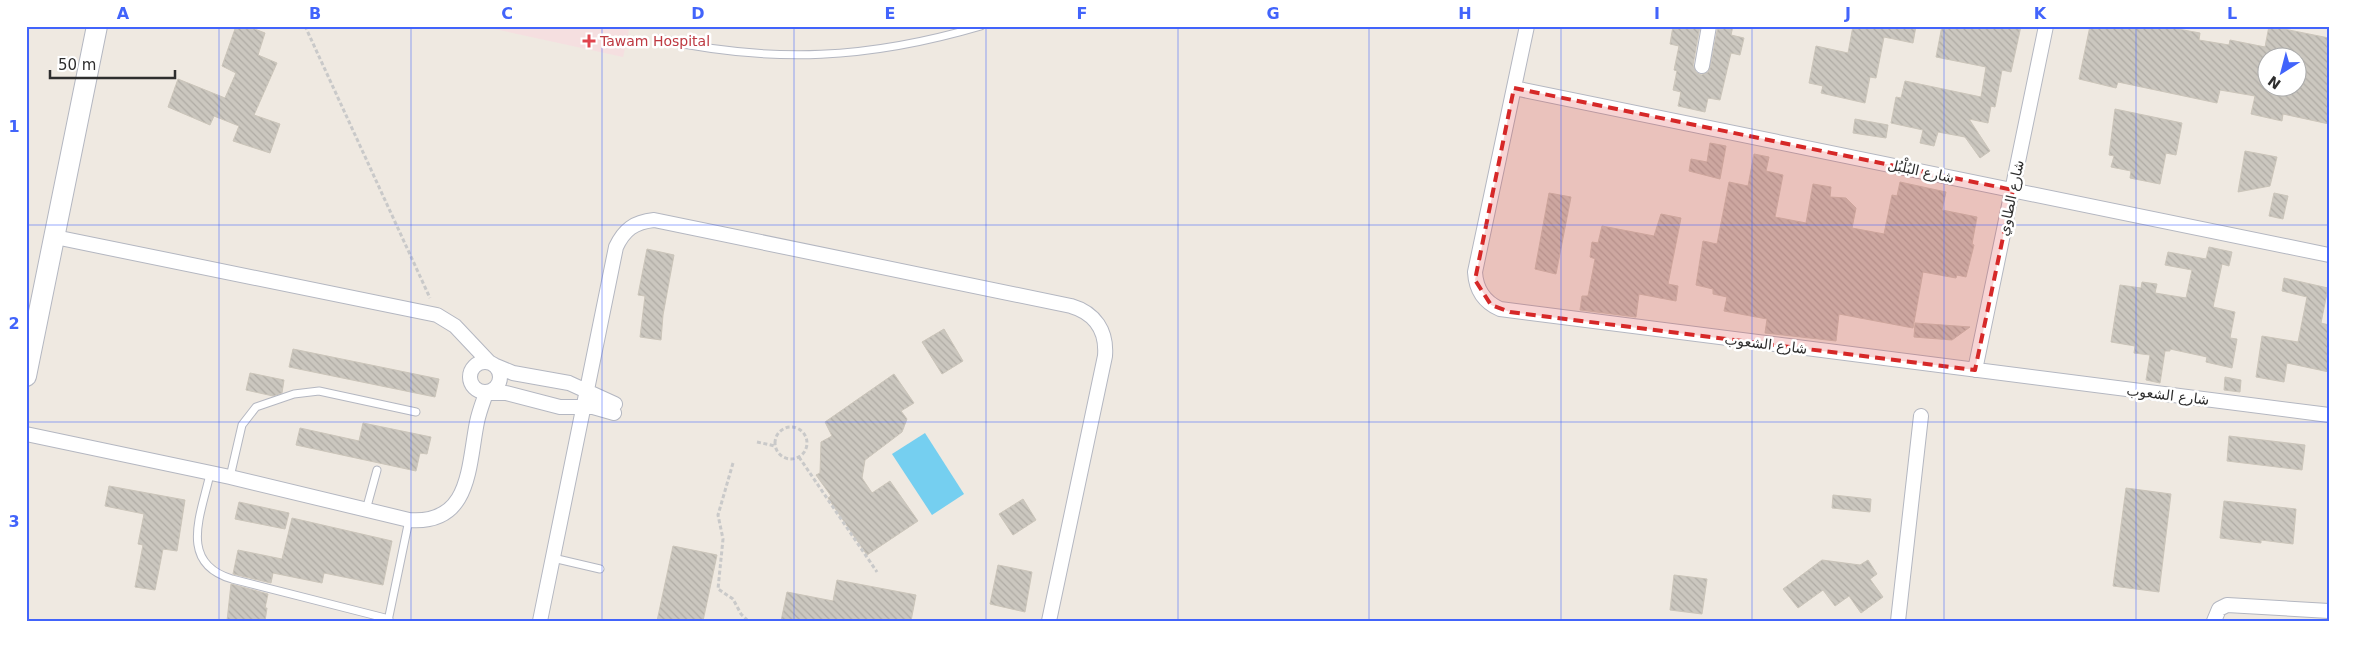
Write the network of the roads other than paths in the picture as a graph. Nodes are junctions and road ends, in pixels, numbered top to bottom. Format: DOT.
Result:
graph roads {
  1 [pos="97,26"];
  2 [pos="982,26"];
  3 [pos="1527,26"];
  4 [pos="1709,26"];
  5 [pos="2046,26"];
  6 [pos="659,39"];
  7 [pos="1702,66"];
  8 [pos="1514,88"];
  9 [pos="2013,190"];
  10 [pos="55,237"];
  11 [pos="2329,255"];
  12 [pos="462,334"];
  13 [pos="492,364"];
  14 [pos="472,369"];
  15 [pos="1975,370"];
  16 [pos="26,376"];
  17 [pos="483,391"];
  18 [pos="586,398"];
  19 [pos="615,408"];
  20 [pos="416,412"];
  21 [pos="2329,415"];
  22 [pos="1921,416"];
  23 [pos="26,434"];
  24 [pos="377,470"];
  25 [pos="210,474"];
  26 [pos="230,477"];
  27 [pos="366,510"];
  28 [pos="409,520"];
  29 [pos="553,558"];
  30 [pos="600,569"];
  31 [pos="2329,612"];
  32 [pos="389,620"];
  33 [pos="540,621"];
  34 [pos="1049,621"];
  35 [pos="1898,621"];
  36 [pos="2214,621"];
  1 -- 10 [label="street"];
  2 -- 6 [label="lane"];
  3 -- 8 [label="street, شارع الشعوب"];
  4 -- 7 [label="street"];
  5 -- 9 [label="street, شارع الطاوي"];
  8 -- 9 [label="street, شارع البُلْبُل"];
  8 -- 15 [label="street, شارع الشعوب"];
  9 -- 11 [label="street, شارع البُلْبُل"];
  9 -- 15 [label="street, شارع الطاوي"];
  10 -- 12 [label="street"];
  10 -- 16 [label="street"];
  12 -- 13 [label="street"];
  12 -- 14 [label="street"];
  13 -- 14 [label="street"];
  13 -- 17 [label="street"];
  13 -- 18 [label="street"];
  14 -- 17 [label="street"];
  15 -- 21 [label="street, شارع الشعوب"];
  17 -- 18 [label="street"];
  17 -- 28 [label="street"];
  18 -- 19 [label="street"];
  18 -- 29 [label="street"];
  18 -- 34 [label="street"];
  20 -- 26 [label="lane"];
  22 -- 35 [label="street"];
  23 -- 25 [label="street"];
  24 -- 27 [label="lane"];
  25 -- 26 [label="street"];
  25 -- 32 [label="lane"];
  26 -- 27 [label="street"];
  27 -- 28 [label="street"];
  28 -- 32 [label="lane"];
  29 -- 30 [label="lane"];
  29 -- 33 [label="street"];
  31 -- 36 [label="street"];
}
